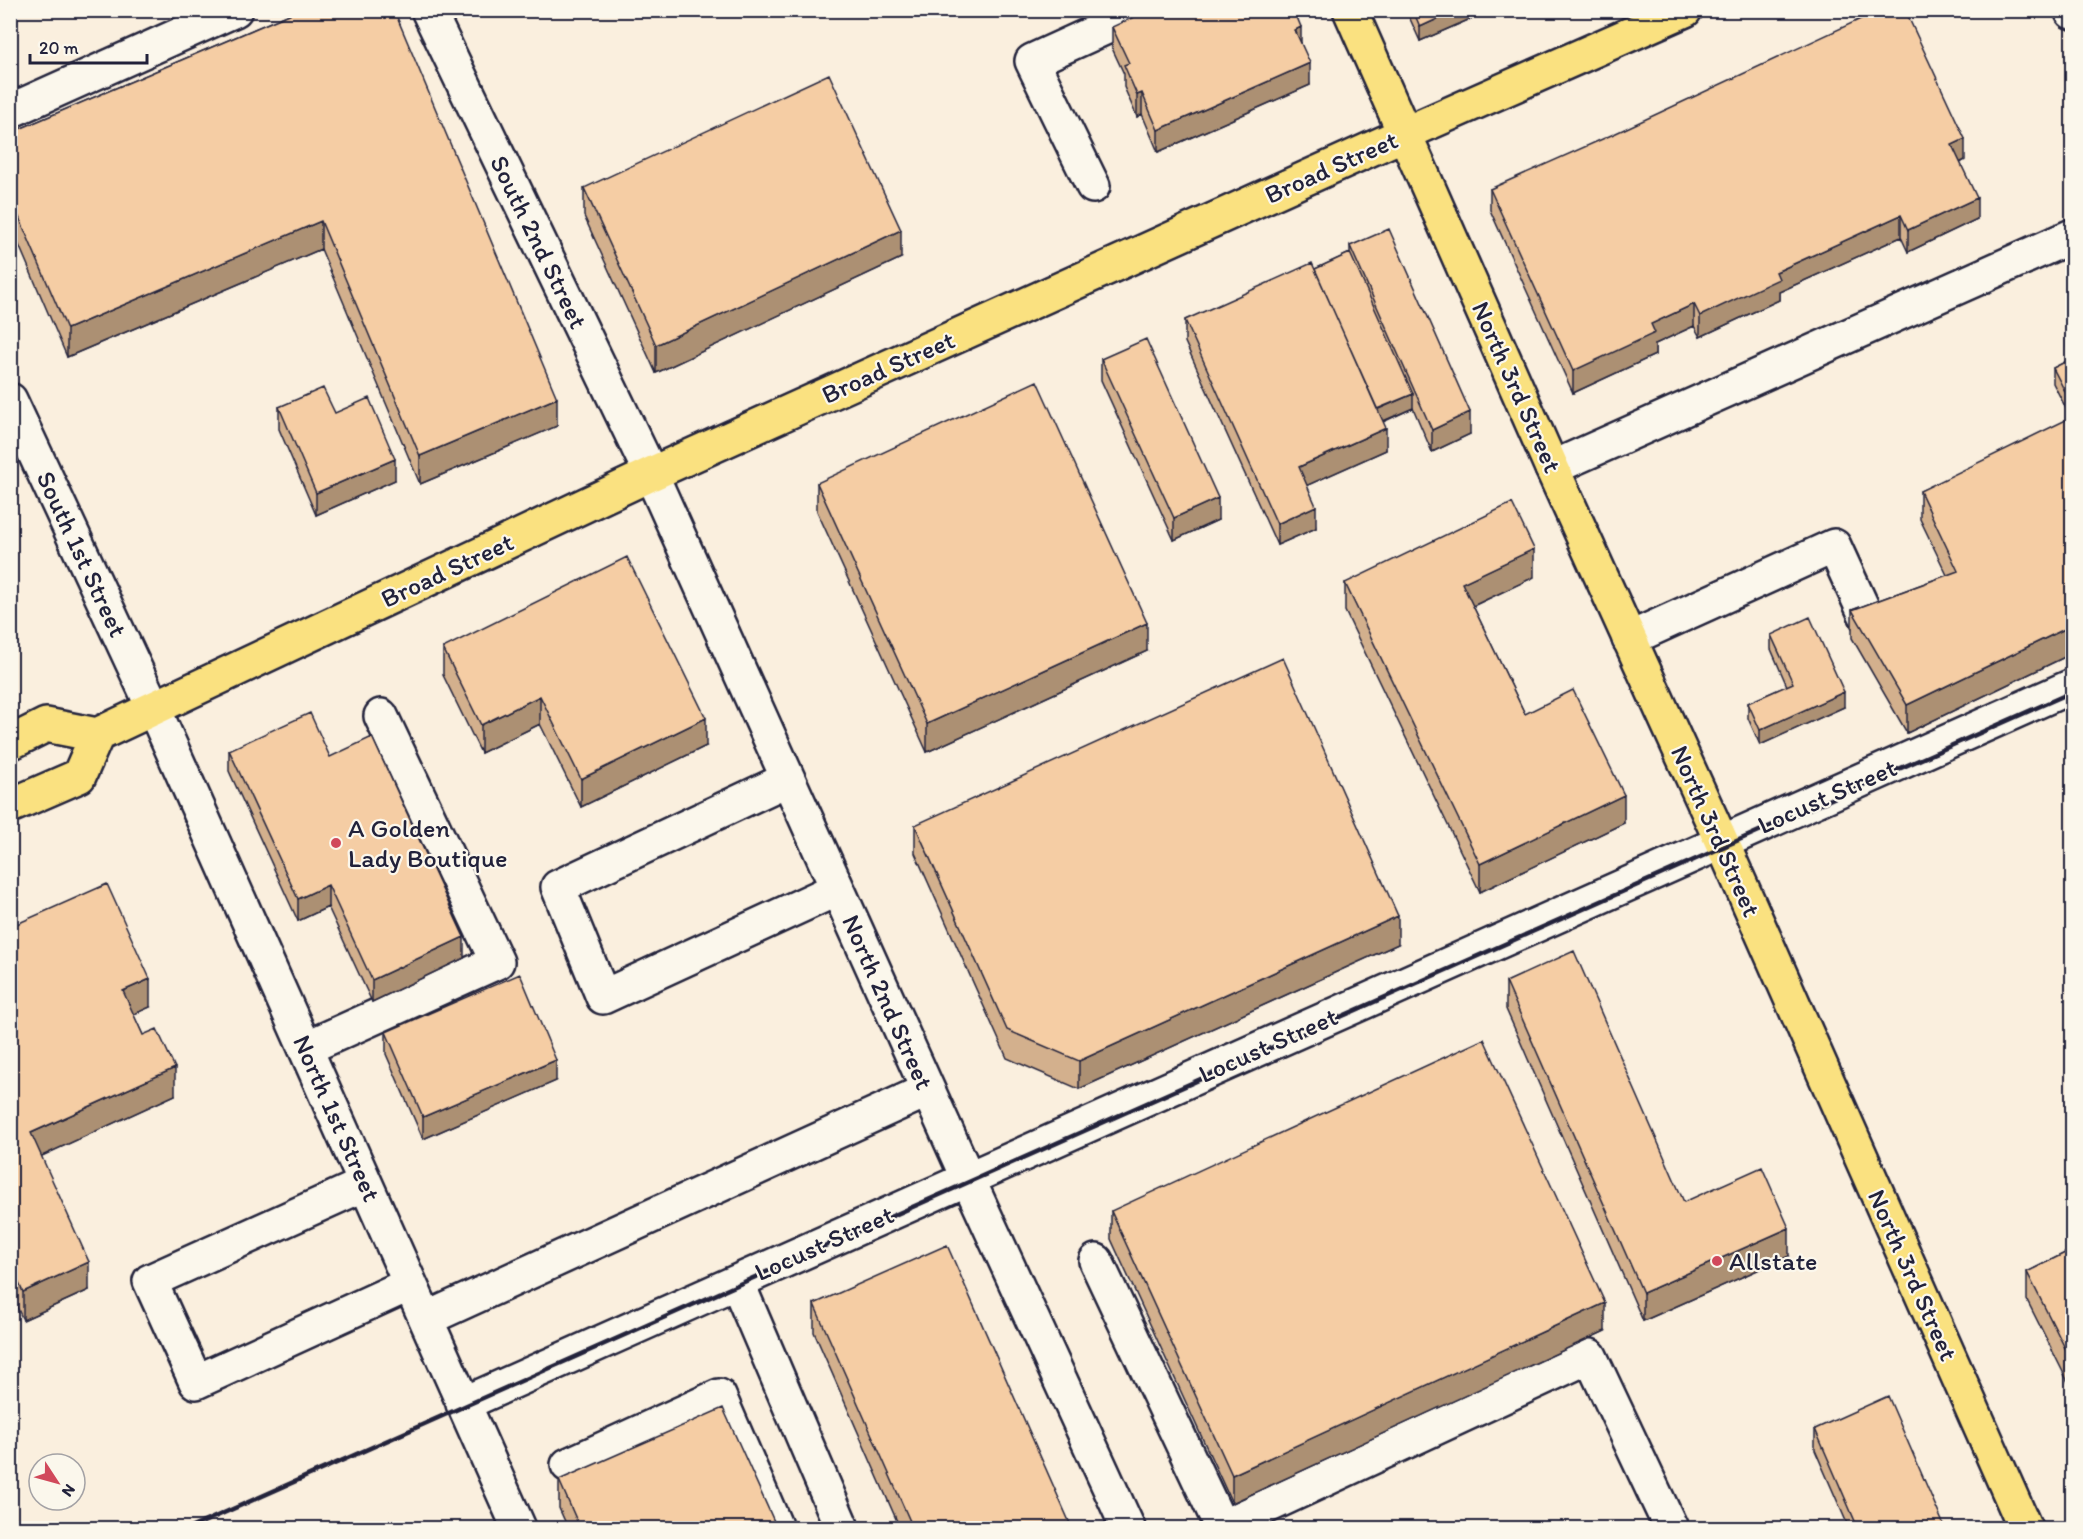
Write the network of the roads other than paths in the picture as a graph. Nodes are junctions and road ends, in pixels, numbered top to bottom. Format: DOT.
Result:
graph roads {
  1 [pos="235,10"];
  2 [pos="428,10"];
  3 [pos="1144,10"];
  4 [pos="1350,10"];
  5 [pos="1685,10"];
  6 [pos="10,111"];
  7 [pos="1406,133"];
  8 [pos="1093,186"];
  9 [pos="2073,236"];
  10 [pos="10,400"];
  11 [pos="1552,468"];
  12 [pos="651,474"];
  13 [pos="1867,618"];
  14 [pos="1629,639"];
  15 [pos="2073,686"];
  16 [pos="154,709"];
  17 [pos="381,716"];
  18 [pos="97,735"];
  19 [pos="10,743"];
  20 [pos="788,779"];
  21 [pos="10,806"];
  22 [pos="1722,843"];
  23 [pos="837,889"];
  24 [pos="306,1048"];
  25 [pos="928,1090"];
  26 [pos="968,1179"];
  27 [pos="365,1184"];
  28 [pos="1096,1261"];
  29 [pos="737,1282"];
  30 [pos="410,1284"];
  31 [pos="426,1319"];
  32 [pos="464,1404"];
  33 [pos="568,1465"];
  34 [pos="519,1528"];
  35 [pos="776,1528"];
  36 [pos="842,1528"];
  37 [pos="1128,1528"];
  38 [pos="1222,1528"];
  39 [pos="1671,1528"];
  40 [pos="2025,1528"];
  1 -- 6 [label="street"];
  2 -- 12 [label="street, South 2nd Street"];
  3 -- 8 [label="street"];
  4 -- 7 [label="main road, North 3rd Street"];
  5 -- 7 [label="main road, Broad Street"];
  7 -- 11 [label="main road, North 3rd Street"];
  7 -- 12 [label="main road, Broad Street"];
  9 -- 11 [label="street"];
  10 -- 16 [label="street, South 1st Street"];
  11 -- 14 [label="main road, North 3rd Street"];
  12 -- 16 [label="main road, Broad Street"];
  12 -- 20 [label="street, North 2nd Street"];
  13 -- 14 [label="street"];
  14 -- 22 [label="main road, North 3rd Street"];
  15 -- 22 [label="street, Locust Street"];
  16 -- 18 [label="main road, Broad Street"];
  16 -- 24 [label="street, North 1st Street"];
  17 -- 24 [label="street"];
  18 -- 19 [label="main road"];
  18 -- 21 [label="main road"];
  20 -- 23 [label="street, North 2nd Street"];
  20 -- 23 [label="street"];
  22 -- 26 [label="street, Locust Street"];
  22 -- 40 [label="main road, North 3rd Street"];
  23 -- 25 [label="street, North 2nd Street"];
  24 -- 27 [label="street, North 1st Street"];
  25 -- 26 [label="street, North 2nd Street"];
  25 -- 31 [label="street"];
  26 -- 29 [label="street, Locust Street"];
  26 -- 37 [label="street, North 2nd Street"];
  27 -- 30 [label="street, North 1st Street"];
  27 -- 30 [label="street"];
  28 -- 38 [label="street"];
  29 -- 32 [label="street, Locust Street"];
  29 -- 36 [label="street"];
  30 -- 31 [label="street, North 1st Street"];
  31 -- 32 [label="street, North 1st Street"];
  32 -- 34 [label="street, North 1st Street"];
  33 -- 35 [label="street"];
  38 -- 39 [label="street"];
}
